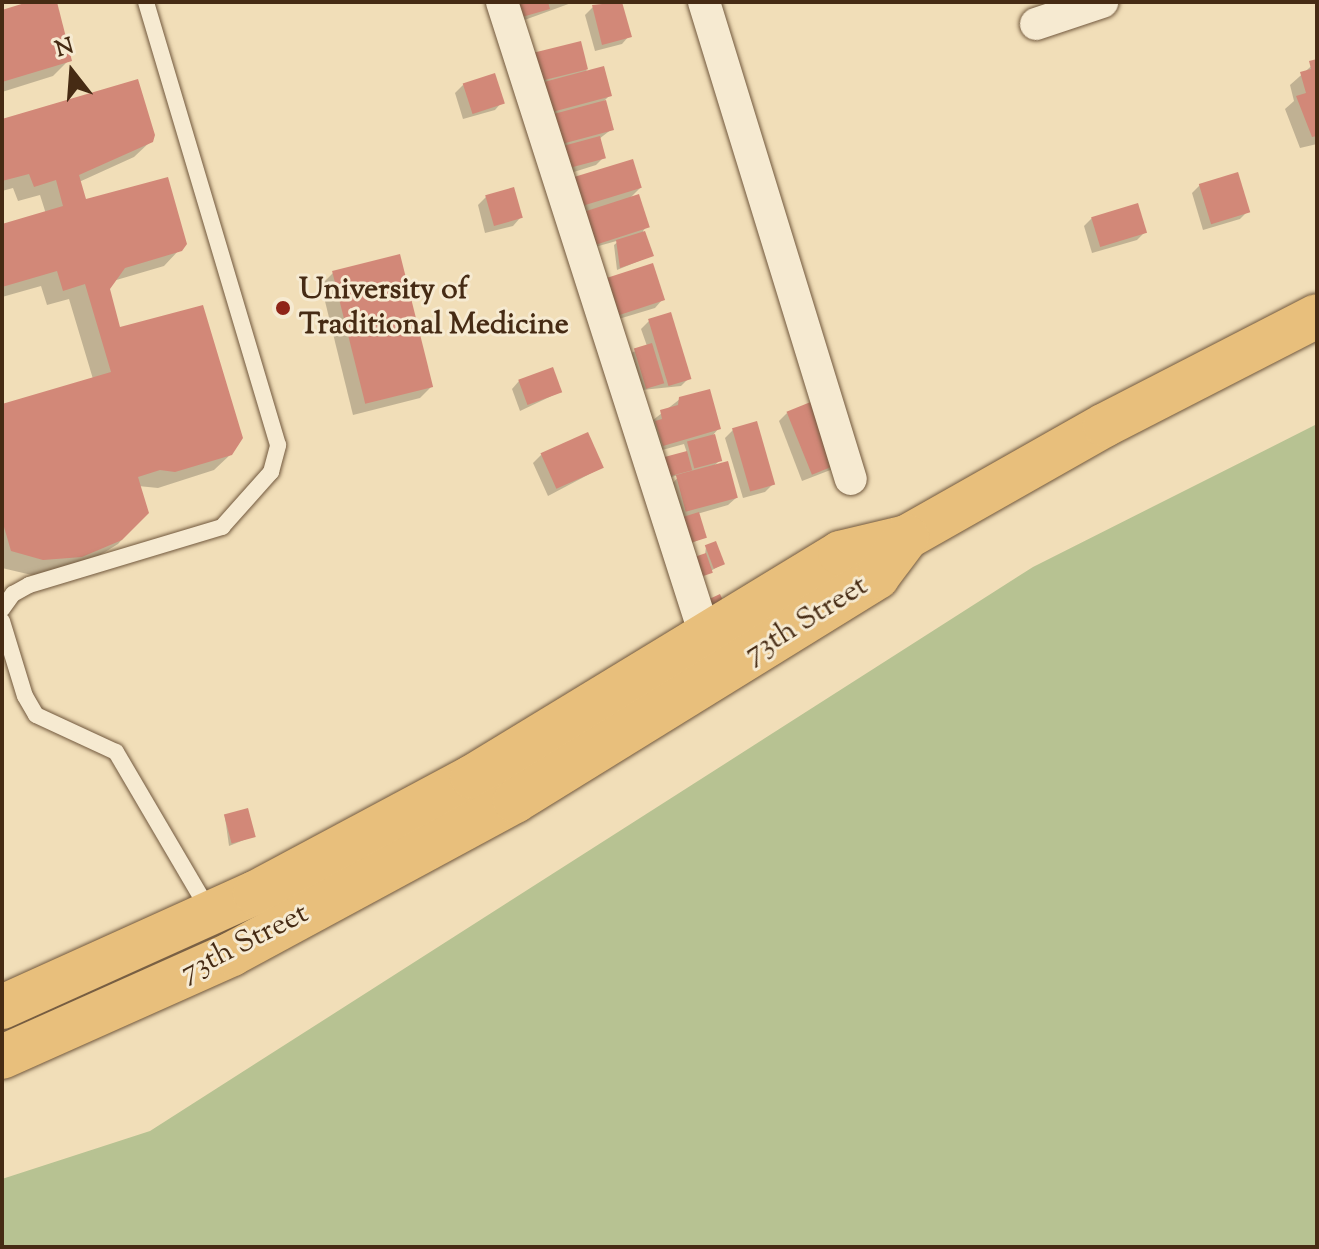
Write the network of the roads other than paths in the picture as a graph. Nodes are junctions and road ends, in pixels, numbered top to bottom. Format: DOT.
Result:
graph roads {
  1 [pos="146,2"];
  2 [pos="502,2"];
  3 [pos="704,2"];
  4 [pos="1102,2"];
  5 [pos="1036,24"];
  6 [pos="1317,316"];
  7 [pos="851,479"];
  8 [pos="907,537"];
  9 [pos="2,609"];
  10 [pos="2,621"];
  11 [pos="705,635"];
  12 [pos="221,934"];
  13 [pos="2,1007"];
  14 [pos="2,1057"];
  1 -- 9 [label="lane"];
  2 -- 11 [label="street"];
  3 -- 7 [label="street"];
  4 -- 5 [label="street"];
  6 -- 8 [label="main road"];
  8 -- 11 [label="main road, 73th Street"];
  8 -- 12 [label="main road, 73th Street"];
  10 -- 12 [label="lane"];
  11 -- 12 [label="main road, 73th Street"];
  12 -- 13 [label="main road, 73th Street"];
  12 -- 14 [label="main road, 73th Street"];
}
